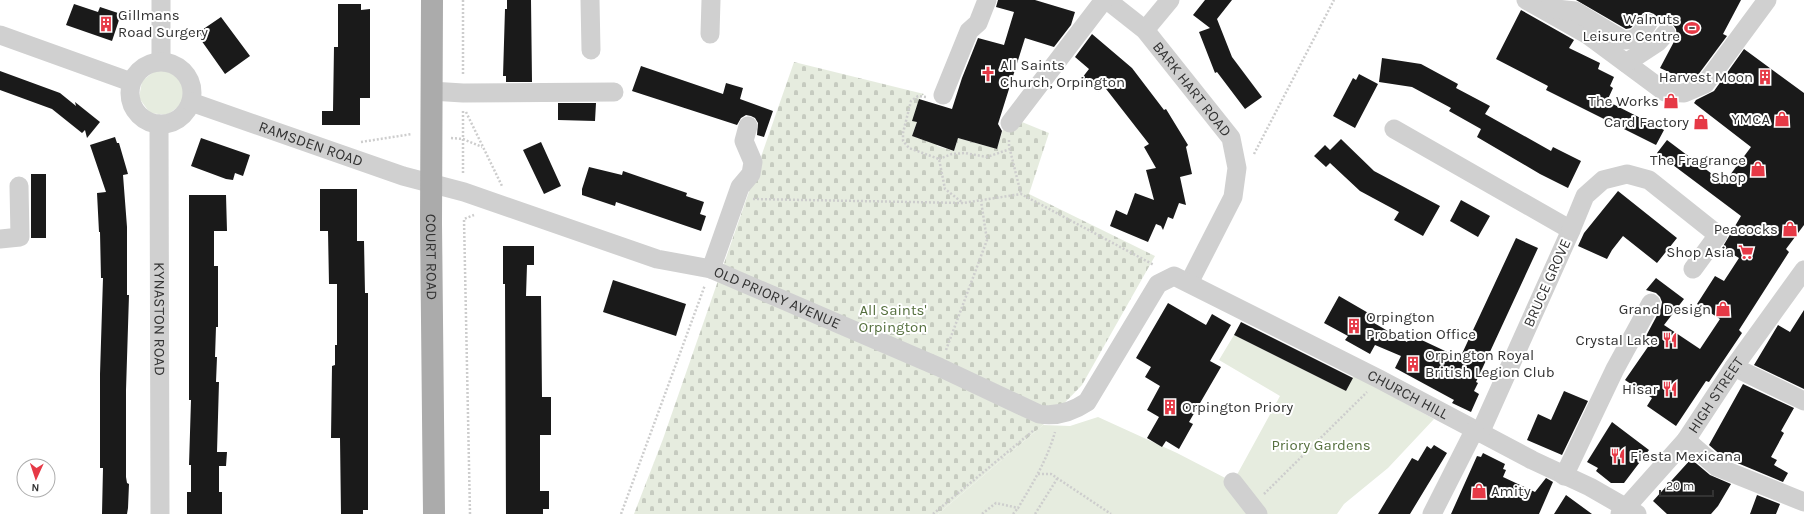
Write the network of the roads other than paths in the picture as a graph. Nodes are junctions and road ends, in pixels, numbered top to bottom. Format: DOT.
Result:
graph roads {
  1 [pos="161,0"];
  2 [pos="432,0"];
  3 [pos="590,0"];
  4 [pos="711,0"];
  5 [pos="986,0"];
  6 [pos="1106,0"];
  7 [pos="1170,0"];
  8 [pos="1767,0"];
  9 [pos="1532,4"];
  10 [pos="1648,22"];
  11 [pos="1145,30"];
  12 [pos="1666,32"];
  13 [pos="710,34"];
  14 [pos="0,35"];
  15 [pos="591,50"];
  16 [pos="161,61"];
  17 [pos="1626,63"];
  18 [pos="132,82"];
  19 [pos="431,91"];
  20 [pos="614,92"];
  21 [pos="943,95"];
  22 [pos="191,102"];
  23 [pos="1010,123"];
  24 [pos="159,124"];
  25 [pos="748,126"];
  26 [pos="1394,129"];
  27 [pos="432,183"];
  28 [pos="19,186"];
  29 [pos="1571,230"];
  30 [pos="0,239"];
  31 [pos="711,269"];
  32 [pos="1693,269"];
  33 [pos="1804,270"];
  34 [pos="1181,280"];
  35 [pos="1651,303"];
  36 [pos="1734,367"];
  37 [pos="1804,401"];
  38 [pos="1477,432"];
  39 [pos="1686,440"];
  40 [pos="1564,476"];
  41 [pos="1233,482"];
  42 [pos="1804,502"];
  43 [pos="1256,510"];
  44 [pos="1628,512"];
  45 [pos="160,514"];
  46 [pos="434,514"];
  47 [pos="1432,514"];
  1 -- 16 [label="street"];
  2 -- 19 [label="main road, COURT ROAD"];
  3 -- 15 [label="street"];
  4 -- 13 [label="street"];
  5 -- 21 [label="street"];
  6 -- 11 [label="street, BARK HART ROAD"];
  6 -- 23 [label="street"];
  7 -- 11 [label="street"];
  8 -- 17 [label="street"];
  9 -- 10 [label="street"];
  9 -- 17 [label="street"];
  11 -- 34 [label="street, BARK HART ROAD"];
  12 -- 17 [label="street"];
  14 -- 18 [label="street"];
  16 -- 18 [label="street"];
  16 -- 22 [label="street"];
  18 -- 24 [label="street"];
  19 -- 20 [label="street"];
  19 -- 27 [label="main road, COURT ROAD"];
  22 -- 24 [label="street"];
  22 -- 27 [label="street, RAMSDEN ROAD"];
  24 -- 45 [label="street, KYNASTON ROAD"];
  25 -- 31 [label="street"];
  26 -- 29 [label="street, BRUCE GROVE"];
  27 -- 31 [label="street, OLD PRIORY AVENUE"];
  27 -- 46 [label="main road, COURT ROAD"];
  28 -- 30 [label="street"];
  29 -- 32 [label="street"];
  29 -- 38 [label="street, BRUCE GROVE"];
  31 -- 34 [label="street, OLD PRIORY AVENUE"];
  33 -- 36 [label="street, HIGH STREET"];
  34 -- 38 [label="street, CHURCH HILL"];
  35 -- 40 [label="street"];
  36 -- 37 [label="street"];
  36 -- 39 [label="street, HIGH STREET"];
  38 -- 40 [label="street, CHURCH HILL"];
  38 -- 47 [label="street, BRUCE GROVE"];
  39 -- 42 [label="street"];
  39 -- 44 [label="street, HIGH STREET"];
  40 -- 44 [label="street, CHURCH HILL"];
  41 -- 43 [label="street"];
}
